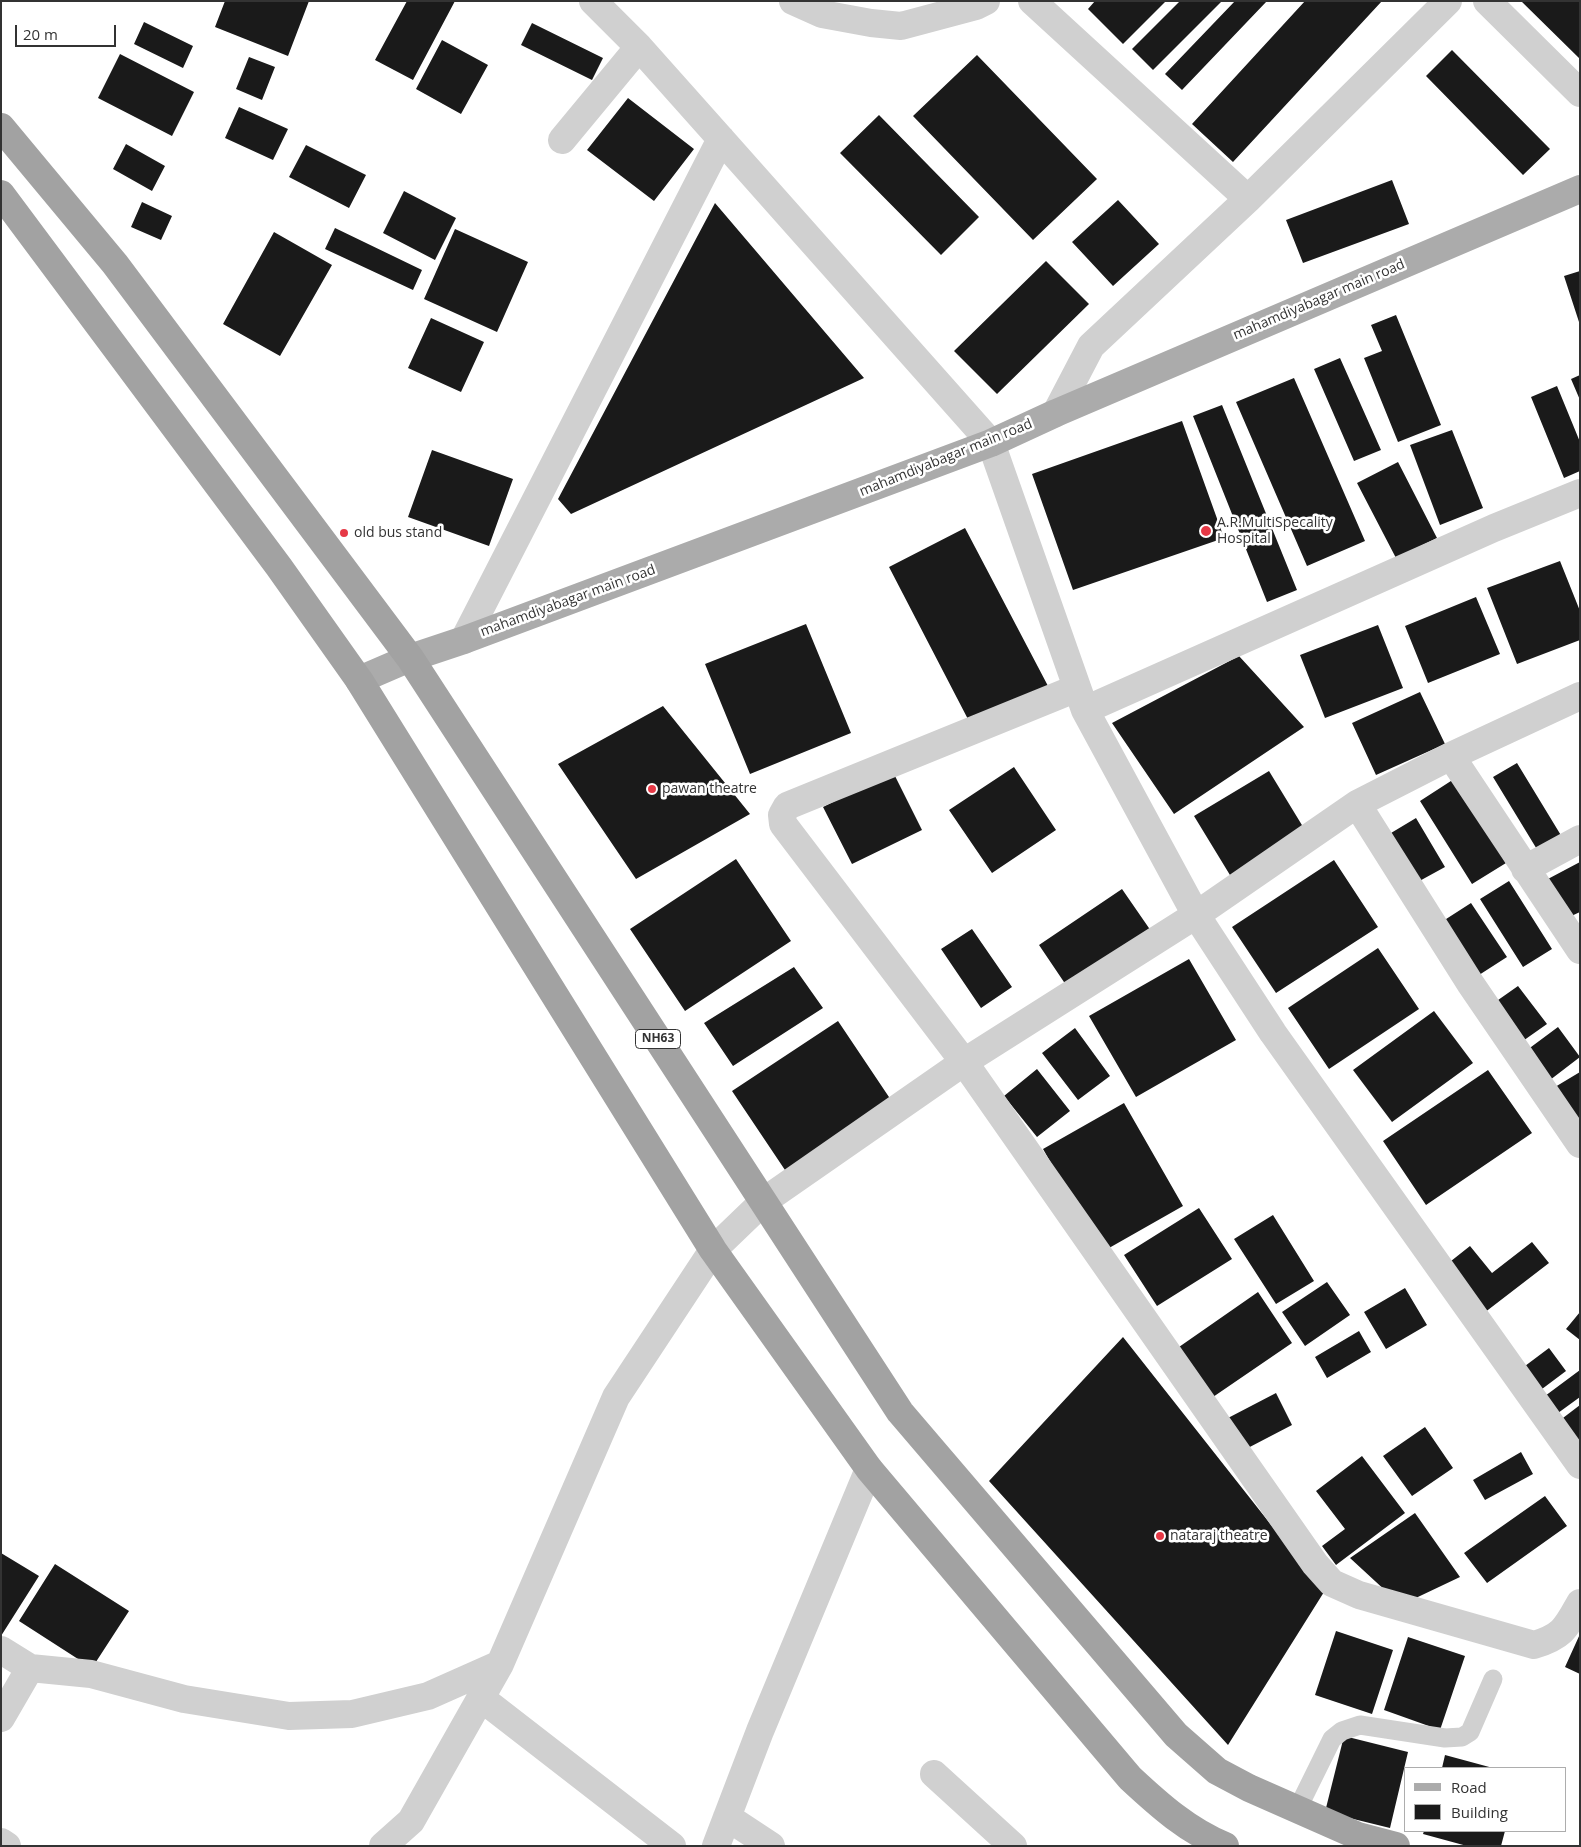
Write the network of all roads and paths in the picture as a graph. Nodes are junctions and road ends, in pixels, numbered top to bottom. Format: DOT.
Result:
graph roads {
  1 [pos="593,1"];
  2 [pos="793,1"];
  3 [pos="986,1"];
  4 [pos="1032,1"];
  5 [pos="1448,1"];
  6 [pos="1487,1"];
  7 [pos="639,47"];
  8 [pos="1580,93"];
  9 [pos="1,127"];
  10 [pos="721,138"];
  11 [pos="562,140"];
  12 [pos="1580,189"];
  13 [pos="1,194"];
  14 [pos="1248,199"];
  15 [pos="1056,413"];
  16 [pos="991,443"];
  17 [pos="1580,493"];
  18 [pos="464,640"];
  19 [pos="410,658"];
  20 [pos="359,680"];
  21 [pos="1580,696"];
  22 [pos="1081,699"];
  23 [pos="1450,756"];
  24 [pos="1357,804"];
  25 [pos="1580,839"];
  26 [pos="1525,869"];
  27 [pos="1196,915"];
  28 [pos="1580,950"];
  29 [pos="964,1062"];
  30 [pos="1580,1144"];
  31 [pos="764,1201"];
  32 [pos="713,1250"];
  33 [pos="1580,1465"];
  34 [pos="869,1470"];
  35 [pos="1580,1603"];
  36 [pos="1,1650"];
  37 [pos="500,1664"];
  38 [pos="30,1668"];
  39 [pos="1493,1679"];
  40 [pos="481,1698"];
  41 [pos="1,1718"];
  42 [pos="934,1774"];
  43 [pos="1297,1810"];
  44 [pos="727,1817"];
  45 [pos="1,1842"];
  46 [pos="7,1846"];
  47 [pos="383,1846"];
  48 [pos="672,1846"];
  49 [pos="716,1846"];
  50 [pos="771,1846"];
  51 [pos="1013,1846"];
  52 [pos="1225,1846"];
  53 [pos="1396,1846"];
  1 -- 7 [label="street"];
  2 -- 3 [label="street"];
  4 -- 14 [label="street"];
  5 -- 14 [label="street"];
  6 -- 8 [label="street"];
  7 -- 10 [label="street"];
  7 -- 11 [label="street"];
  9 -- 19 [label="highway, NH63"];
  10 -- 16 [label="street"];
  10 -- 18 [label="street"];
  12 -- 15 [label="main road, mahamdiyabagar main road"];
  13 -- 20 [label="highway"];
  14 -- 15 [label="street"];
  15 -- 16 [label="main road, mahamdiyabagar main road"];
  16 -- 18 [label="main road, mahamdiyabagar main road"];
  16 -- 22 [label="street"];
  17 -- 22 [label="street"];
  18 -- 19 [label="main road, mahamdiyabagar main road"];
  19 -- 20 [label="main road, mahamdiyabagar main road"];
  19 -- 31 [label="highway, NH63"];
  20 -- 32 [label="highway"];
  21 -- 23 [label="street"];
  22 -- 27 [label="street"];
  22 -- 29 [label="street"];
  23 -- 24 [label="street"];
  23 -- 26 [label="street"];
  24 -- 27 [label="street"];
  24 -- 30 [label="street"];
  25 -- 26 [label="street"];
  26 -- 28 [label="street"];
  27 -- 29 [label="street"];
  27 -- 33 [label="street"];
  29 -- 31 [label="street"];
  29 -- 35 [label="street"];
  31 -- 32 [label="street"];
  31 -- 43 [label="highway, NH63"];
  32 -- 34 [label="highway"];
  32 -- 37 [label="street"];
  34 -- 44 [label="street"];
  34 -- 52 [label="highway"];
  36 -- 38 [label="street"];
  37 -- 38 [label="street"];
  37 -- 40 [label="street"];
  38 -- 41 [label="street"];
  39 -- 43 [label="lane"];
  40 -- 47 [label="street"];
  40 -- 48 [label="street"];
  42 -- 51 [label="street"];
  43 -- 53 [label="highway, NH63"];
  44 -- 49 [label="street"];
  44 -- 50 [label="street"];
  45 -- 46 [label="street"];
}
